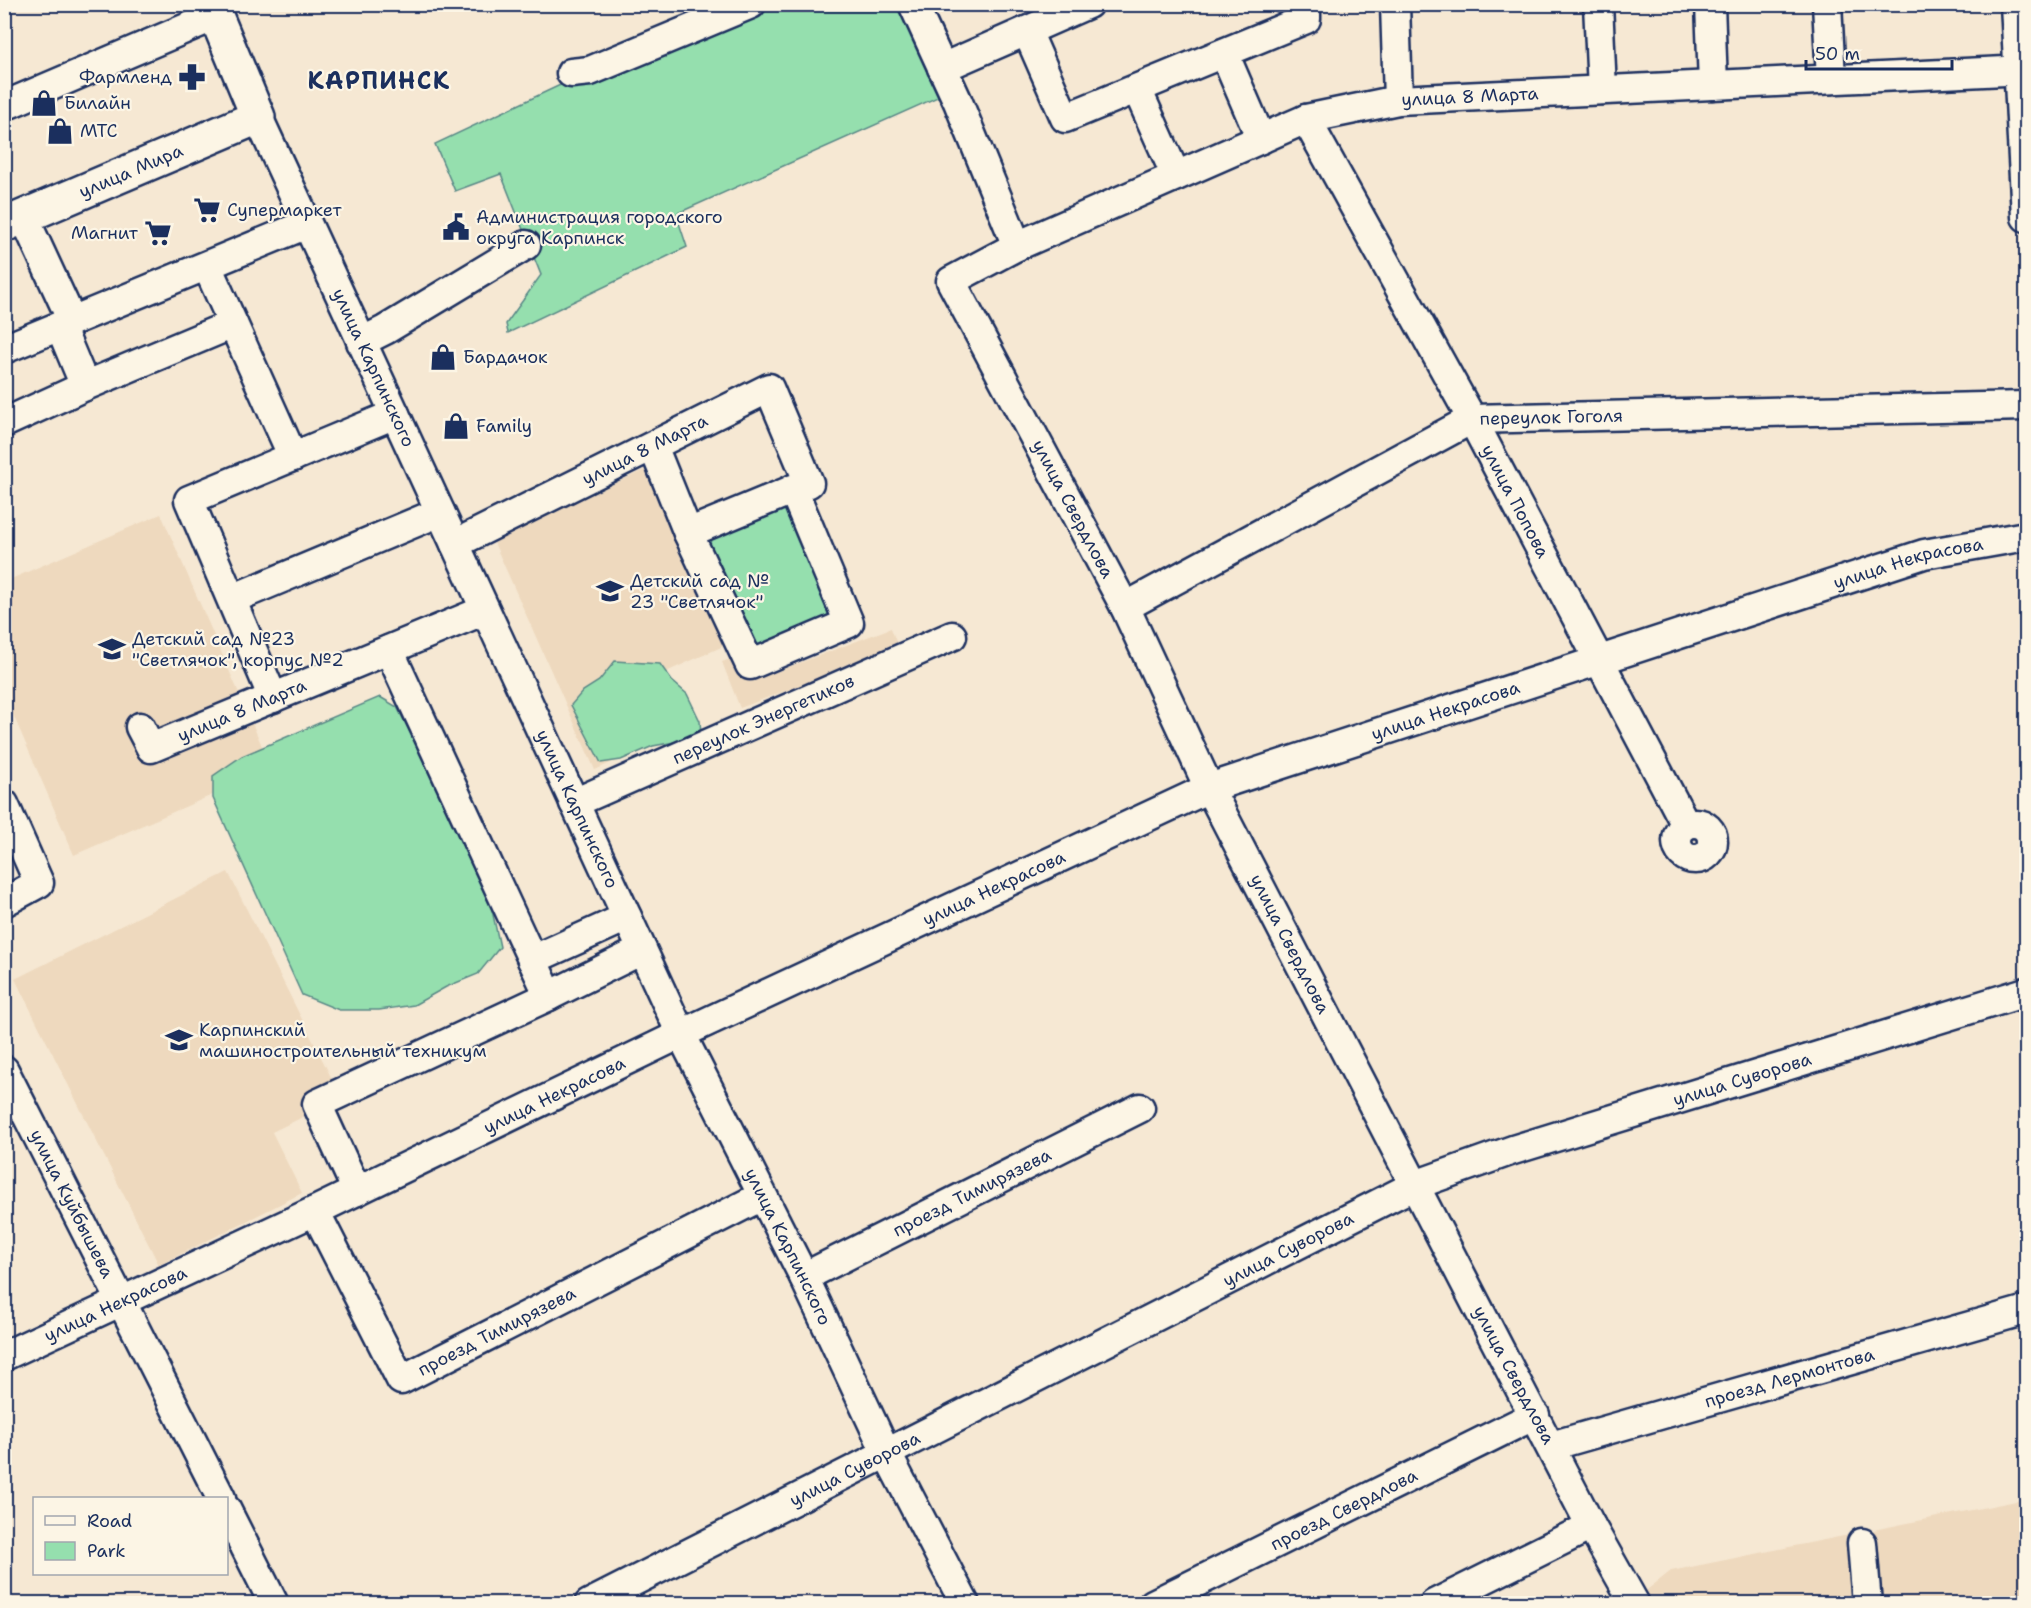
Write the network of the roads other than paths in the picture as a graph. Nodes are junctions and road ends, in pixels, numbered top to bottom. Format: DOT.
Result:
graph roads {
  1 [pos="752,4"];
  2 [pos="913,4"];
  3 [pos="1088,4"];
  4 [pos="1305,4"];
  5 [pos="1395,4"];
  6 [pos="1598,4"];
  7 [pos="1710,4"];
  8 [pos="1827,4"];
  9 [pos="2015,4"];
  10 [pos="213,10"];
  11 [pos="1033,20"];
  12 [pos="1224,53"];
  13 [pos="942,68"];
  14 [pos="2022,70"];
  15 [pos="571,73"];
  16 [pos="1831,79"];
  17 [pos="1713,85"];
  18 [pos="1137,88"];
  19 [pos="1602,90"];
  20 [pos="1398,100"];
  21 [pos="4,106"];
  22 [pos="258,117"];
  23 [pos="1306,119"];
  24 [pos="1260,139"];
  25 [pos="1176,176"];
  26 [pos="2026,217"];
  27 [pos="10,220"];
  28 [pos="307,224"];
  29 [pos="526,245"];
  30 [pos="1017,246"];
  31 [pos="207,266"];
  32 [pos="951,281"];
  33 [pos="66,324"];
  34 [pos="233,324"];
  35 [pos="361,342"];
  36 [pos="4,349"];
  37 [pos="85,386"];
  38 [pos="2026,406"];
  39 [pos="394,414"];
  40 [pos="1472,419"];
  41 [pos="4,423"];
  42 [pos="653,446"];
  43 [pos="293,457"];
  44 [pos="793,489"];
  45 [pos="440,512"];
  46 [pos="688,533"];
  47 [pos="2026,536"];
  48 [pos="454,544"];
  49 [pos="232,599"];
  50 [pos="1125,606"];
  51 [pos="485,610"];
  52 [pos="952,636"];
  53 [pos="388,650"];
  54 [pos="1599,660"];
  55 [pos="273,698"];
  56 [pos="140,727"];
  57 [pos="1209,788"];
  58 [pos="574,803"];
  59 [pos="4,804"];
  60 [pos="1686,825"];
  61 [pos="4,902"];
  62 [pos="627,917"];
  63 [pos="642,950"];
  64 [pos="532,960"];
  65 [pos="2026,992"];
  66 [pos="549,996"];
  67 [pos="681,1034"];
  68 [pos="4,1071"];
  69 [pos="1140,1108"];
  70 [pos="1415,1185"];
  71 [pos="357,1191"];
  72 [pos="762,1196"];
  73 [pos="315,1211"];
  74 [pos="804,1277"];
  75 [pos="121,1300"];
  76 [pos="2026,1310"];
  77 [pos="4,1356"];
  78 [pos="1535,1415"];
  79 [pos="1551,1446"];
  80 [pos="887,1454"];
  81 [pos="220,1497"];
  82 [pos="228,1513"];
  83 [pos="1592,1526"];
  84 [pos="1862,1543"];
  85 [pos="274,1604"];
  86 [pos="589,1604"];
  87 [pos="965,1604"];
  88 [pos="1153,1604"];
  89 [pos="1434,1604"];
  90 [pos="1635,1604"];
  91 [pos="1867,1604"];
  1 -- 15 [label="street"];
  2 -- 13 [label="street"];
  3 -- 11 [label="street"];
  4 -- 12 [label="street"];
  5 -- 20 [label="street"];
  6 -- 19 [label="street"];
  7 -- 17 [label="street"];
  8 -- 16 [label="street"];
  9 -- 14 [label="street"];
  10 -- 21 [label="street"];
  10 -- 22 [label="main road, улица Карпинского"];
  11 -- 13 [label="street"];
  11 -- 18 [label="street"];
  12 -- 18 [label="street"];
  12 -- 24 [label="street"];
  13 -- 30 [label="street"];
  14 -- 16 [label="street, улица 8 Марта"];
  14 -- 26 [label="street"];
  16 -- 17 [label="street, улица 8 Марта"];
  17 -- 19 [label="street, улица 8 Марта"];
  18 -- 25 [label="street"];
  19 -- 20 [label="street, улица 8 Марта"];
  20 -- 23 [label="street, улица 8 Марта"];
  22 -- 27 [label="main road, улица Мира"];
  22 -- 28 [label="street, улица Карпинского"];
  23 -- 24 [label="street, улица 8 Марта"];
  23 -- 40 [label="street, улица Попова"];
  24 -- 25 [label="street, улица 8 Марта"];
  25 -- 30 [label="street, улица 8 Марта"];
  27 -- 33 [label="street"];
  28 -- 31 [label="street"];
  28 -- 35 [label="street, улица Карпинского"];
  29 -- 35 [label="street"];
  30 -- 32 [label="street, улица 8 Марта"];
  31 -- 33 [label="street"];
  31 -- 34 [label="street"];
  32 -- 50 [label="street, улица Свердлова"];
  33 -- 36 [label="street"];
  33 -- 37 [label="street"];
  34 -- 37 [label="street"];
  34 -- 43 [label="street"];
  35 -- 39 [label="street, улица Карпинского"];
  37 -- 41 [label="street"];
  38 -- 40 [label="street, переулок Гоголя"];
  39 -- 43 [label="street"];
  39 -- 45 [label="street, улица Карпинского"];
  40 -- 50 [label="street, переулок Гоголя"];
  40 -- 54 [label="street, улица Попова"];
  42 -- 44 [label="street, улица 8 Марта"];
  42 -- 46 [label="street"];
  42 -- 48 [label="street, улица 8 Марта"];
  43 -- 49 [label="street"];
  44 -- 46 [label="street"];
  44 -- 46 [label="street"];
  45 -- 48 [label="street, улица Карпинского"];
  45 -- 49 [label="street"];
  47 -- 54 [label="street, улица Некрасова"];
  48 -- 51 [label="street, улица Карпинского"];
  49 -- 55 [label="street"];
  50 -- 57 [label="street, улица Свердлова"];
  51 -- 53 [label="street, улица 8 Марта"];
  51 -- 58 [label="street, улица Карпинского"];
  52 -- 58 [label="street, переулок Энергетиков"];
  53 -- 55 [label="street, улица 8 Марта"];
  53 -- 64 [label="street"];
  54 -- 57 [label="street, улица Некрасова"];
  54 -- 60 [label="street, улица Попова"];
  55 -- 56 [label="street, улица 8 Марта"];
  57 -- 67 [label="street, улица Некрасова"];
  57 -- 70 [label="street, улица Свердлова"];
  58 -- 62 [label="street, улица Карпинского"];
  59 -- 61 [label="street"];
  62 -- 63 [label="street, улица Карпинского"];
  62 -- 64 [label="street"];
  63 -- 66 [label="street"];
  63 -- 67 [label="street, улица Карпинского"];
  64 -- 66 [label="street"];
  65 -- 70 [label="street, улица Суворова"];
  66 -- 71 [label="street"];
  67 -- 71 [label="street, улица Некрасова"];
  67 -- 72 [label="street, улица Карпинского"];
  68 -- 75 [label="street, улица Куйбышева"];
  69 -- 74 [label="street, проезд Тимирязева"];
  70 -- 78 [label="street, улица Свердлова"];
  70 -- 80 [label="street, улица Суворова"];
  71 -- 73 [label="street, улица Некрасова"];
  72 -- 73 [label="street, проезд Тимирязева"];
  72 -- 74 [label="street, улица Карпинского"];
  73 -- 75 [label="street, улица Некрасова"];
  74 -- 80 [label="street, улица Карпинского"];
  75 -- 77 [label="street, улица Некрасова"];
  75 -- 81 [label="street, улица Куйбышева"];
  76 -- 79 [label="street, проезд Лермонтова"];
  78 -- 79 [label="street, улица Свердлова"];
  78 -- 88 [label="street, проезд Свердлова"];
  79 -- 83 [label="street, улица Свердлова"];
  80 -- 86 [label="street, улица Суворова"];
  80 -- 87 [label="street, улица Карпинского"];
  82 -- 85 [label="street"];
  83 -- 89 [label="street"];
  83 -- 90 [label="street, улица Свердлова"];
  84 -- 91 [label="street"];
}
